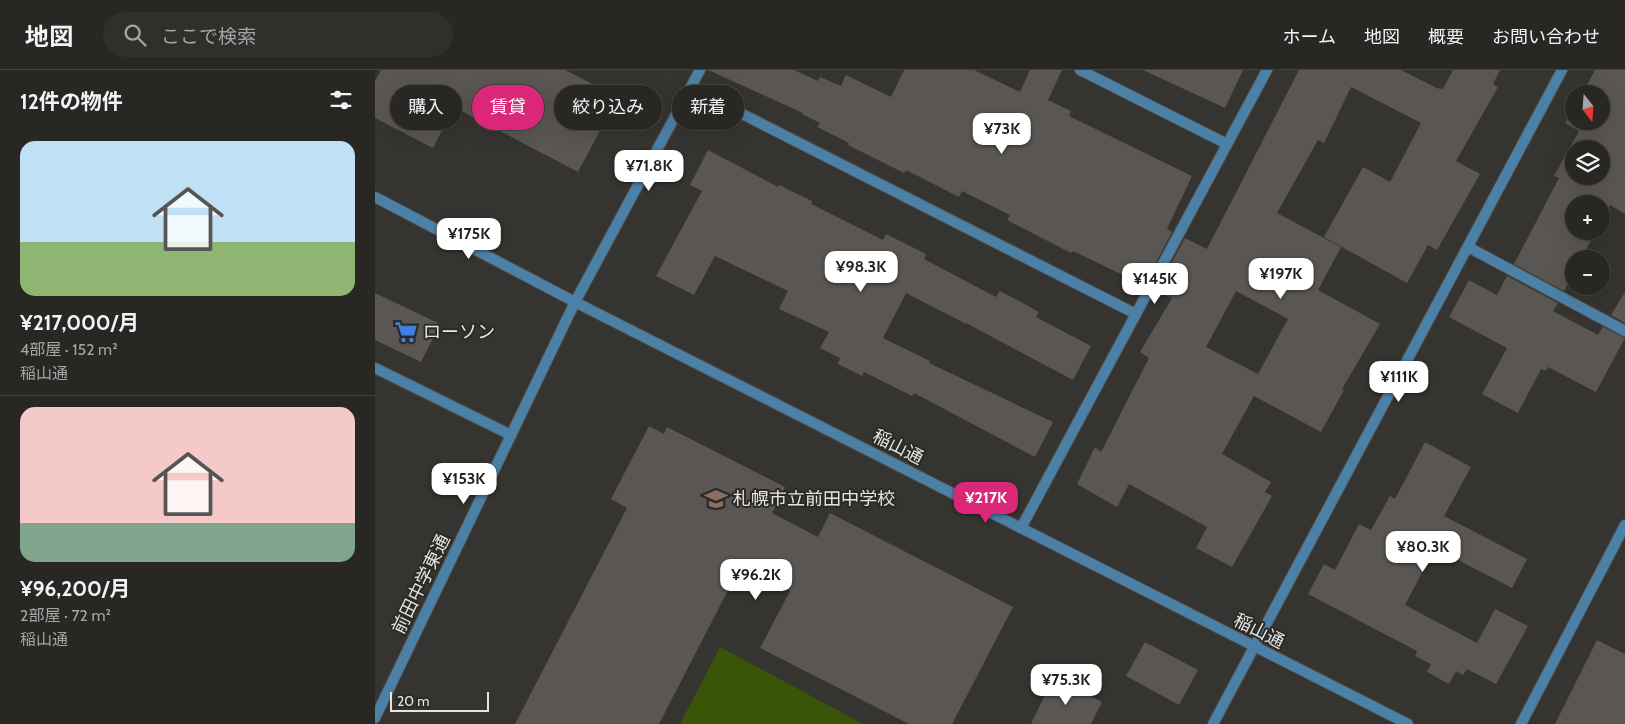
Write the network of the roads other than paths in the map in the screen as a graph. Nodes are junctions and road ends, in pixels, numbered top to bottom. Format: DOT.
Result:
graph roads {
  1 [pos="700,70"];
  2 [pos="1080,70"];
  3 [pos="1267,70"];
  4 [pos="1562,70"];
  5 [pos="692,85"];
  6 [pos="744,115"];
  7 [pos="672,123"];
  8 [pos="1227,144"];
  9 [pos="375,197"];
  10 [pos="1468,247"];
  11 [pos="575,302"];
  12 [pos="1136,314"];
  13 [pos="1625,331"];
  14 [pos="375,368"];
  15 [pos="511,435"];
  16 [pos="1625,526"];
  17 [pos="1021,528"];
  18 [pos="1255,647"];
  19 [pos="375,718"];
  20 [pos="1213,724"];
  21 [pos="1408,724"];
  22 [pos="1521,724"];
  1 -- 5 [label="street, 前田中学東通"];
  2 -- 8 [label="street"];
  3 -- 8 [label="street"];
  4 -- 10 [label="street"];
  6 -- 12 [label="street"];
  7 -- 11 [label="street, 前田中学東通"];
  8 -- 12 [label="street"];
  9 -- 11 [label="street, 稲山通"];
  10 -- 13 [label="street"];
  10 -- 18 [label="street"];
  11 -- 15 [label="street, 前田中学東通"];
  11 -- 17 [label="street, 稲山通"];
  12 -- 17 [label="street"];
  14 -- 15 [label="street"];
  15 -- 19 [label="street, 前田中学東通"];
  16 -- 22 [label="street"];
  17 -- 18 [label="street, 稲山通"];
  18 -- 20 [label="street"];
  18 -- 21 [label="street, 稲山通"];
}
